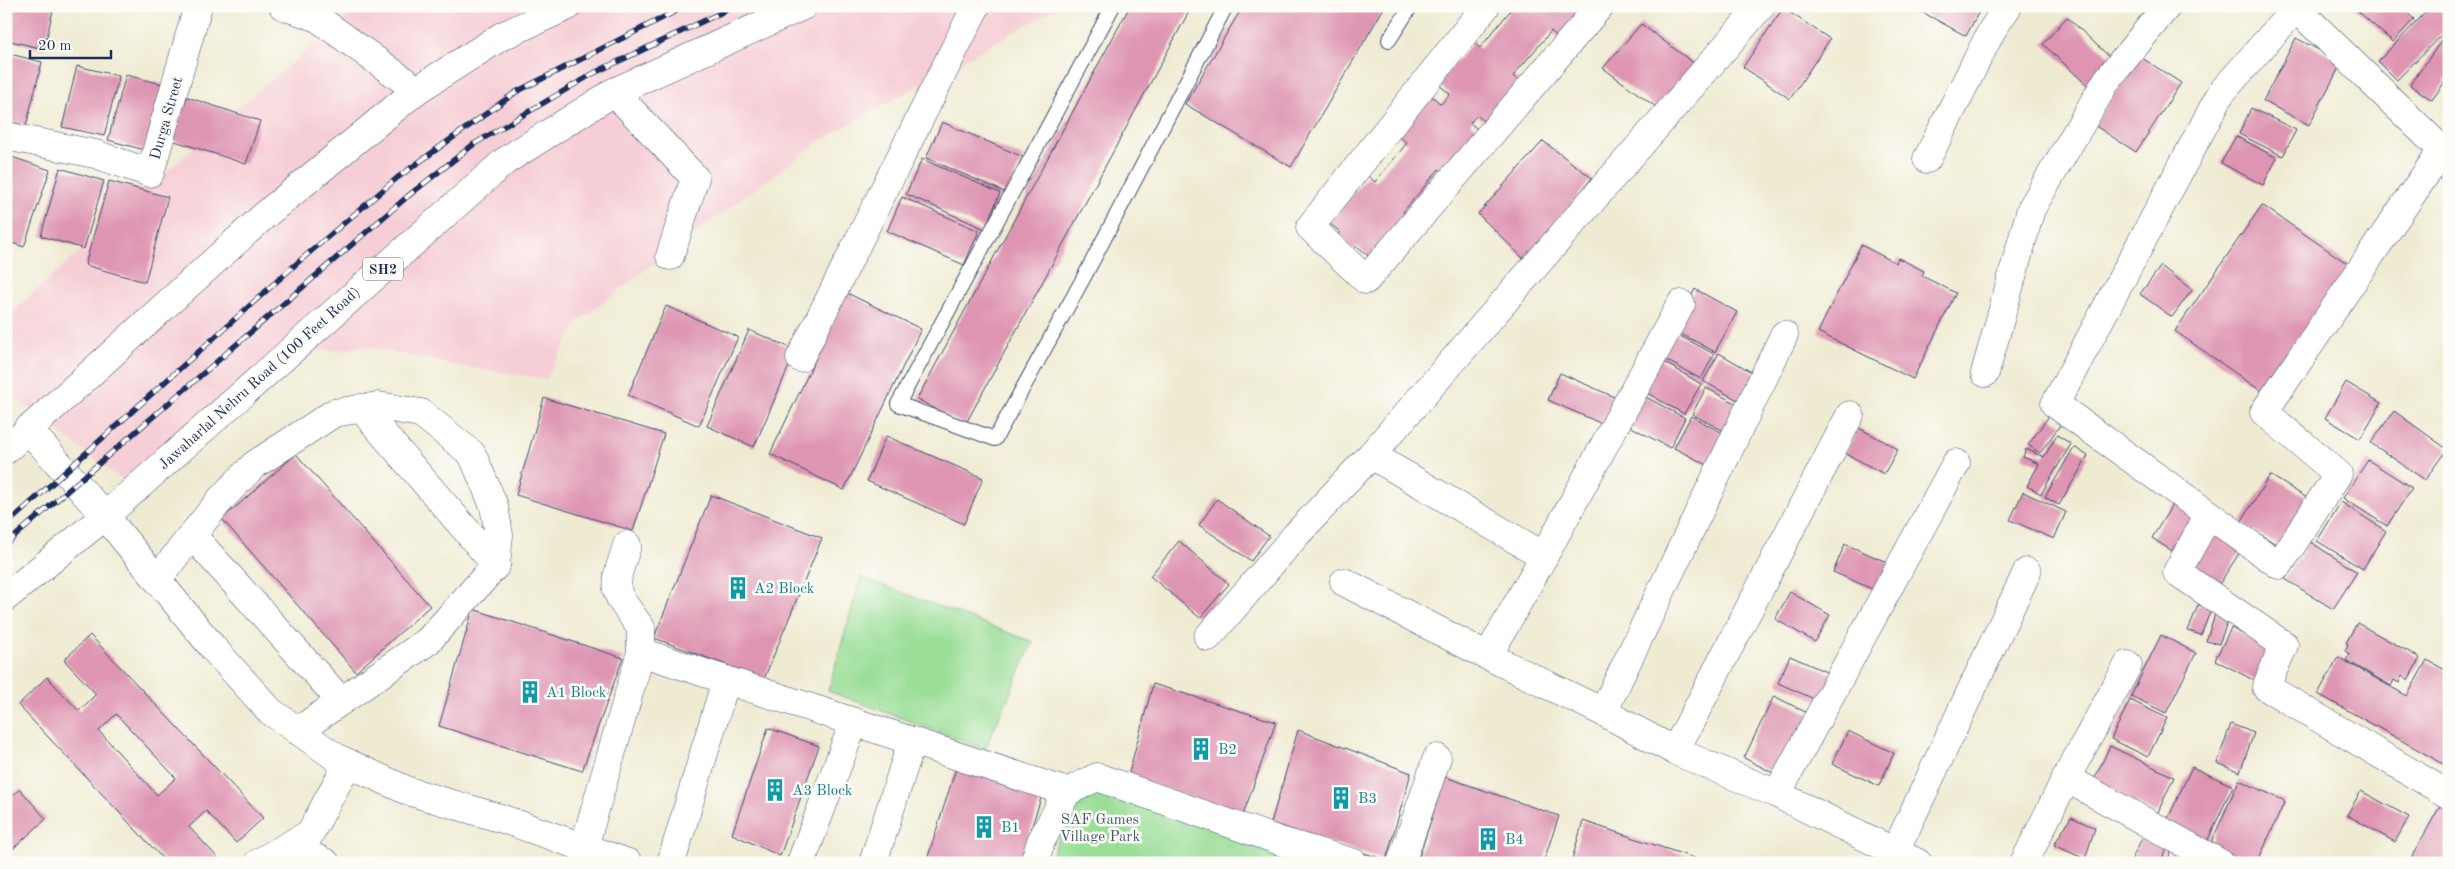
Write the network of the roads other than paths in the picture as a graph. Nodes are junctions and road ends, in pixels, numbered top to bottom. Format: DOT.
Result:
graph roads {
  1 [pos="198,6"];
  2 [pos="283,6"];
  3 [pos="568,6"];
  4 [pos="803,6"];
  5 [pos="976,6"];
  6 [pos="1113,6"];
  7 [pos="1226,6"];
  8 [pos="1411,6"];
  9 [pos="1486,6"];
  10 [pos="1600,6"];
  11 [pos="1761,6"];
  12 [pos="2008,6"];
  13 [pos="2167,6"];
  14 [pos="2296,7"];
  15 [pos="1389,40"];
  16 [pos="417,90"];
  17 [pos="614,92"];
  18 [pos="6,136"];
  19 [pos="2445,153"];
  20 [pos="1927,159"];
  21 [pos="670,256"];
  22 [pos="1681,304"];
  23 [pos="1784,335"];
  24 [pos="800,358"];
  25 [pos="1985,373"];
  26 [pos="361,408"];
  27 [pos="1850,415"];
  28 [pos="28,429"];
  29 [pos="6,450"];
  30 [pos="1371,454"];
  31 [pos="1956,463"];
  32 [pos="105,516"];
  33 [pos="2208,516"];
  34 [pos="192,535"];
  35 [pos="627,545"];
  36 [pos="1544,556"];
  37 [pos="496,565"];
  38 [pos="2028,572"];
  39 [pos="157,579"];
  40 [pos="1344,582"];
  41 [pos="6,597"];
  42 [pos="1208,637"];
  43 [pos="641,652"];
  44 [pos="1488,656"];
  45 [pos="2128,665"];
  46 [pos="726,680"];
  47 [pos="341,701"];
  48 [pos="1603,712"];
  49 [pos="854,722"];
  50 [pos="298,731"];
  51 [pos="912,741"];
  52 [pos="1675,751"];
  53 [pos="1438,758"];
  54 [pos="348,763"];
  55 [pos="2066,778"];
  56 [pos="1067,792"];
  57 [pos="1777,794"];
  58 [pos="2449,795"];
  59 [pos="584,847"];
  60 [pos="301,849"];
  61 [pos="1906,857"];
  62 [pos="801,862"];
  63 [pos="258,863"];
  64 [pos="326,863"];
  65 [pos="628,863"];
  66 [pos="671,863"];
  67 [pos="874,863"];
  68 [pos="1034,863"];
  69 [pos="1354,863"];
  70 [pos="1401,863"];
  71 [pos="2024,863"];
  72 [pos="2220,863"];
  1 -- 18 [label="street, Durga Street"];
  2 -- 16 [label="street"];
  3 -- 16 [label="street"];
  4 -- 17 [label="street, Jawaharlal Nehru Road (100 Feet Road) / SH2"];
  5 -- 24 [label="street"];
  6 -- 7 [label="lane"];
  8 -- 15 [label="lane"];
  9 -- 10 [label="street"];
  11 -- 30 [label="street"];
  12 -- 20 [label="street"];
  13 -- 25 [label="street"];
  14 -- 19 [label="street"];
  14 -- 33 [label="street"];
  16 -- 28 [label="street"];
  17 -- 21 [label="street"];
  17 -- 32 [label="street, Jawaharlal Nehru Road (100 Feet Road) / SH2"];
  19 -- 33 [label="street"];
  22 -- 36 [label="street"];
  23 -- 48 [label="street"];
  26 -- 34 [label="street"];
  26 -- 37 [label="street"];
  26 -- 37 [label="street"];
  27 -- 52 [label="street"];
  28 -- 29 [label="street"];
  28 -- 32 [label="street"];
  30 -- 36 [label="street"];
  30 -- 42 [label="street"];
  31 -- 57 [label="street"];
  32 -- 39 [label="street"];
  32 -- 41 [label="street, Jawaharlal Nehru Road (100 Feet Road) / SH2"];
  33 -- 58 [label="street"];
  34 -- 39 [label="street"];
  34 -- 47 [label="street"];
  35 -- 43 [label="street"];
  36 -- 44 [label="street"];
  37 -- 47 [label="street"];
  38 -- 61 [label="street"];
  39 -- 50 [label="street"];
  40 -- 44 [label="street"];
  43 -- 46 [label="street"];
  43 -- 59 [label="street"];
  44 -- 48 [label="street"];
  45 -- 55 [label="street"];
  46 -- 49 [label="street"];
  46 -- 66 [label="street"];
  47 -- 50 [label="street"];
  48 -- 52 [label="street"];
  49 -- 51 [label="street"];
  49 -- 62 [label="street"];
  50 -- 54 [label="street"];
  51 -- 56 [label="street"];
  51 -- 67 [label="street"];
  52 -- 57 [label="street"];
  53 -- 70 [label="street"];
  54 -- 59 [label="street"];
  54 -- 60 [label="street"];
  55 -- 71 [label="street"];
  55 -- 72 [label="street"];
  56 -- 68 [label="street"];
  56 -- 69 [label="street"];
  57 -- 61 [label="street"];
  59 -- 65 [label="street"];
  60 -- 63 [label="street"];
  60 -- 64 [label="street"];
}
